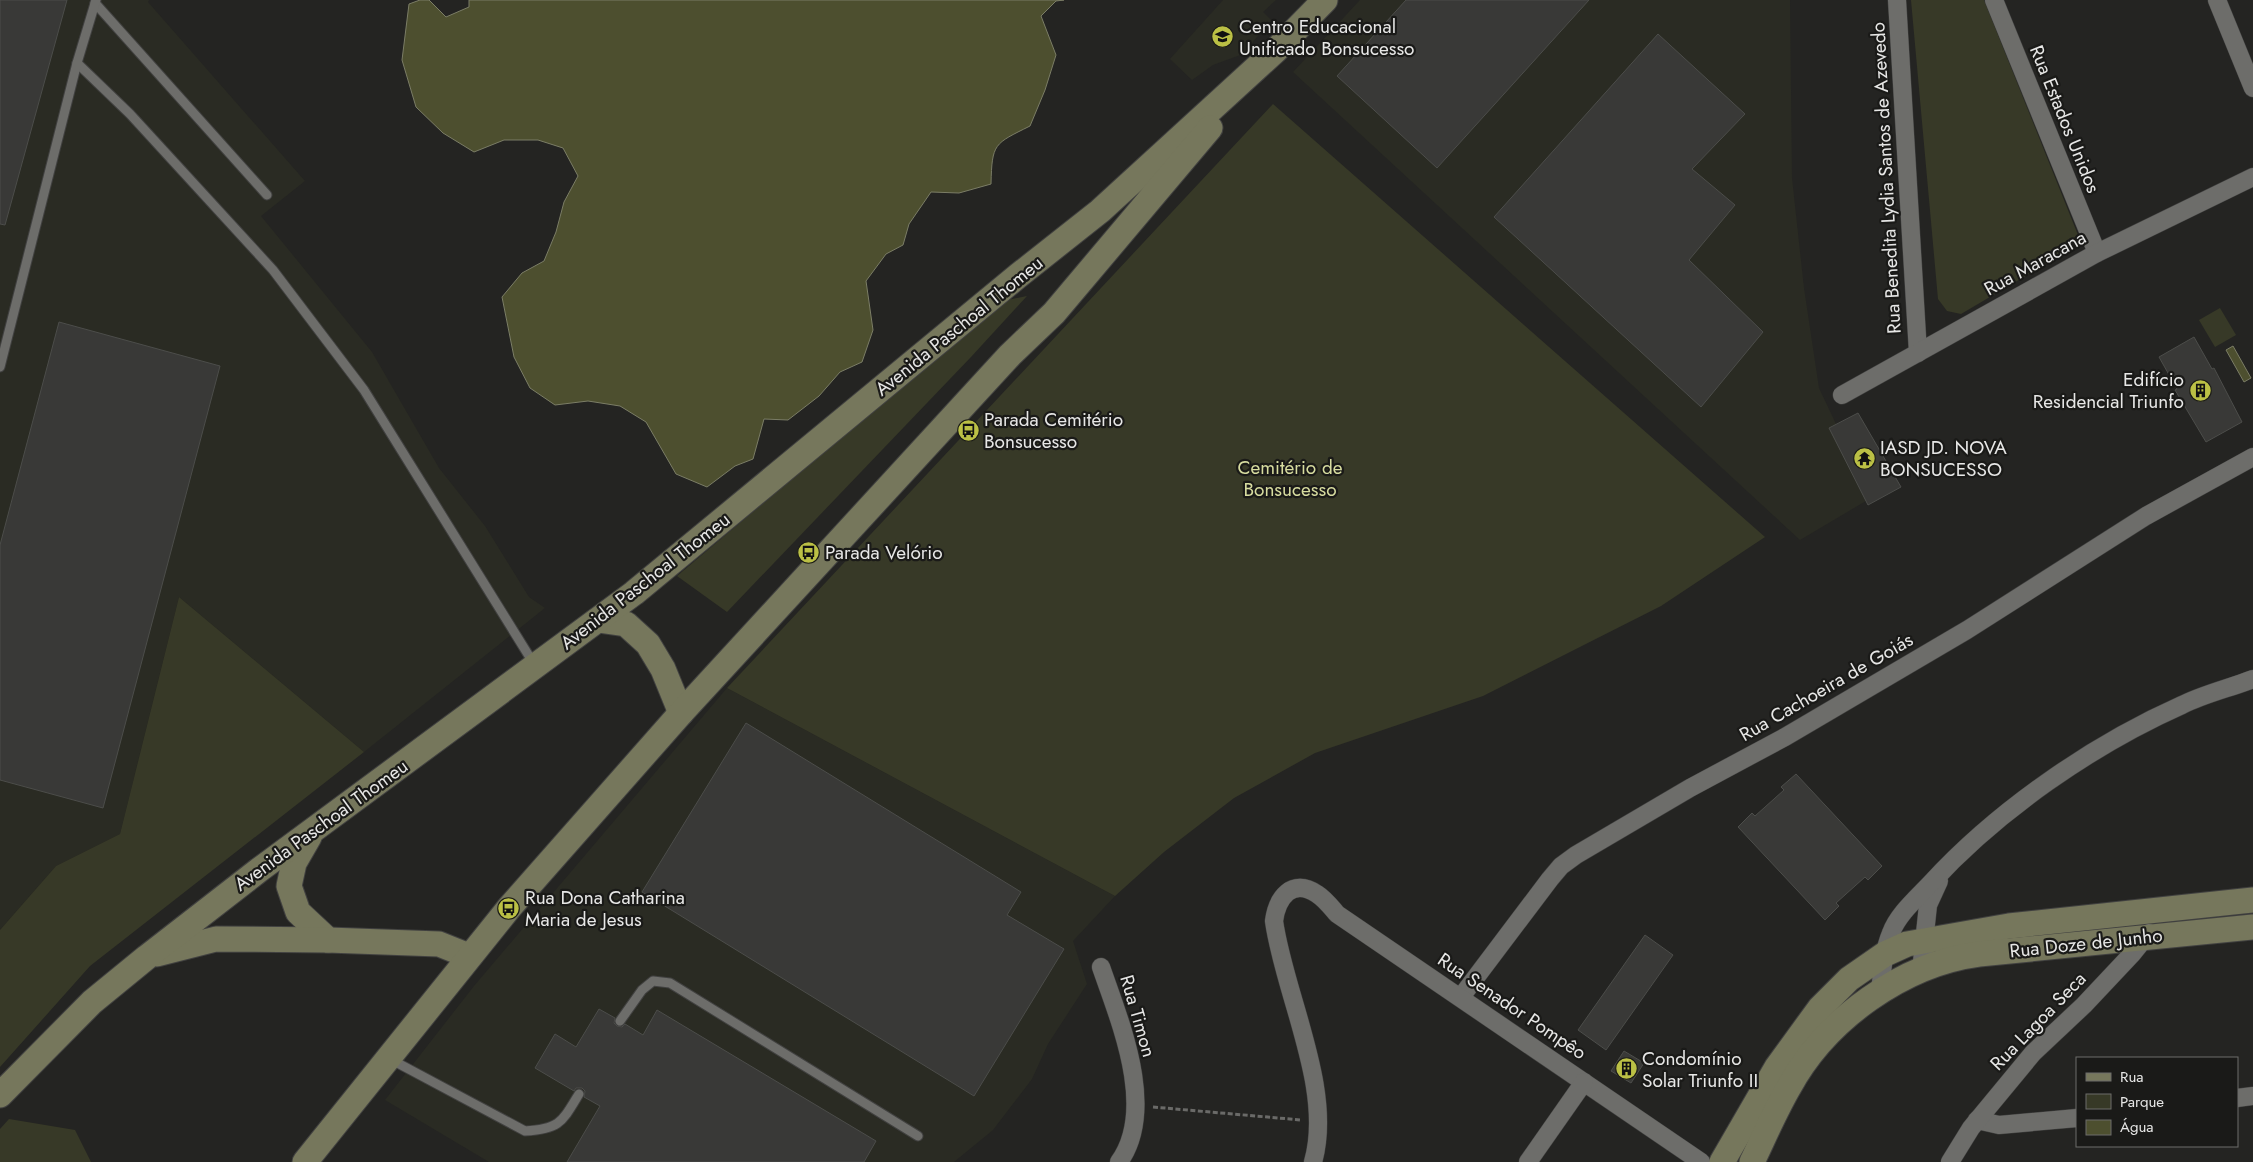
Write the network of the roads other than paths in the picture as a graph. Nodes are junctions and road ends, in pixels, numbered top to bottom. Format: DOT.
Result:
graph roads {
  1 [pos="1325,0"];
  2 [pos="1897,0"];
  3 [pos="1994,0"];
  4 [pos="2217,0"];
  5 [pos="96,2"];
  6 [pos="1276,50"];
  7 [pos="77,63"];
  8 [pos="2253,88"];
  9 [pos="1145,170"];
  10 [pos="2253,177"];
  11 [pos="267,195"];
  12 [pos="2097,253"];
  13 [pos="1918,353"];
  14 [pos="1010,355"];
  15 [pos="0,367"];
  16 [pos="1842,395"];
  17 [pos="2253,457"];
  18 [pos="598,620"];
  19 [pos="536,666"];
  20 [pos="2253,679"];
  21 [pos="681,713"];
  22 [pos="311,833"];
  23 [pos="1944,869"];
  24 [pos="2253,900"];
  25 [pos="2150,910"];
  26 [pos="2253,927"];
  27 [pos="2149,936"];
  28 [pos="328,940"];
  29 [pos="1923,940"];
  30 [pos="1884,954"];
  31 [pos="469,956"];
  32 [pos="147,957"];
  33 [pos="1101,968"];
  34 [pos="1921,971"];
  35 [pos="1880,993"];
  36 [pos="1461,997"];
  37 [pos="620,1021"];
  38 [pos="388,1058"];
  39 [pos="1584,1082"];
  40 [pos="579,1094"];
  41 [pos="0,1095"];
  42 [pos="2253,1096"];
  43 [pos="2238,1098"];
  44 [pos="2076,1118"];
  45 [pos="1977,1120"];
  46 [pos="918,1136"];
  47 [pos="305,1162"];
  48 [pos="1119,1162"];
  49 [pos="1312,1162"];
  50 [pos="1528,1162"];
  51 [pos="1701,1162"];
  52 [pos="1722,1162"];
  53 [pos="1752,1162"];
  54 [pos="1950,1162"];
  1 -- 6 [label="main road, Avenida Paschoal Thomeu"];
  2 -- 13 [label="street, Rua Benedita Lydia Santos de Azevedo"];
  3 -- 12 [label="street, Rua Estados Unidos"];
  4 -- 8 [label="street"];
  5 -- 7 [label="lane"];
  5 -- 11 [label="lane"];
  6 -- 9 [label="main road, Avenida Paschoal Thomeu"];
  6 -- 14 [label="main road, Avenida Paschoal Thomeu"];
  7 -- 15 [label="lane"];
  7 -- 19 [label="lane"];
  9 -- 14 [label="main road"];
  9 -- 18 [label="main road, Avenida Paschoal Thomeu"];
  10 -- 12 [label="street, Rua Maracana"];
  12 -- 13 [label="street, Rua Maracana"];
  13 -- 16 [label="street, Rua Maracana"];
  14 -- 21 [label="main road"];
  17 -- 36 [label="street, Rua Cachoeira de Goiás"];
  18 -- 19 [label="main road, Avenida Paschoal Thomeu"];
  18 -- 21 [label="main road"];
  19 -- 22 [label="main road, Avenida Paschoal Thomeu"];
  20 -- 23 [label="street"];
  21 -- 31 [label="main road"];
  22 -- 28 [label="main road"];
  22 -- 32 [label="main road, Avenida Paschoal Thomeu"];
  23 -- 29 [label="street"];
  23 -- 30 [label="street"];
  24 -- 25 [label="main road, Rua Doze de Junho"];
  25 -- 27 [label="street"];
  25 -- 29 [label="main road, Rua Doze de Junho"];
  26 -- 27 [label="main road, Rua Doze de Junho"];
  27 -- 34 [label="main road, Rua Doze de Junho"];
  27 -- 45 [label="street, Rua Lagoa Seca"];
  28 -- 31 [label="main road"];
  28 -- 32 [label="main road"];
  29 -- 30 [label="main road, Rua Doze de Junho"];
  29 -- 34 [label="street"];
  30 -- 35 [label="street"];
  30 -- 52 [label="main road, Rua Doze de Junho"];
  31 -- 38 [label="main road"];
  32 -- 41 [label="main road, Avenida Paschoal Thomeu"];
  33 -- 48 [label="street, Rua Timon"];
  34 -- 35 [label="main road, Rua Doze de Junho"];
  35 -- 53 [label="main road, Rua Doze de Junho"];
  36 -- 39 [label="street, Rua Senador Pompêo"];
  36 -- 49 [label="street, Rua Senador Pompêo"];
  37 -- 46 [label="lane"];
  38 -- 40 [label="lane"];
  38 -- 47 [label="main road"];
  39 -- 50 [label="street"];
  39 -- 51 [label="street, Rua Senador Pompêo"];
  42 -- 43 [label="street"];
  44 -- 45 [label="street"];
  45 -- 54 [label="street, Rua Lagoa Seca"];
}
